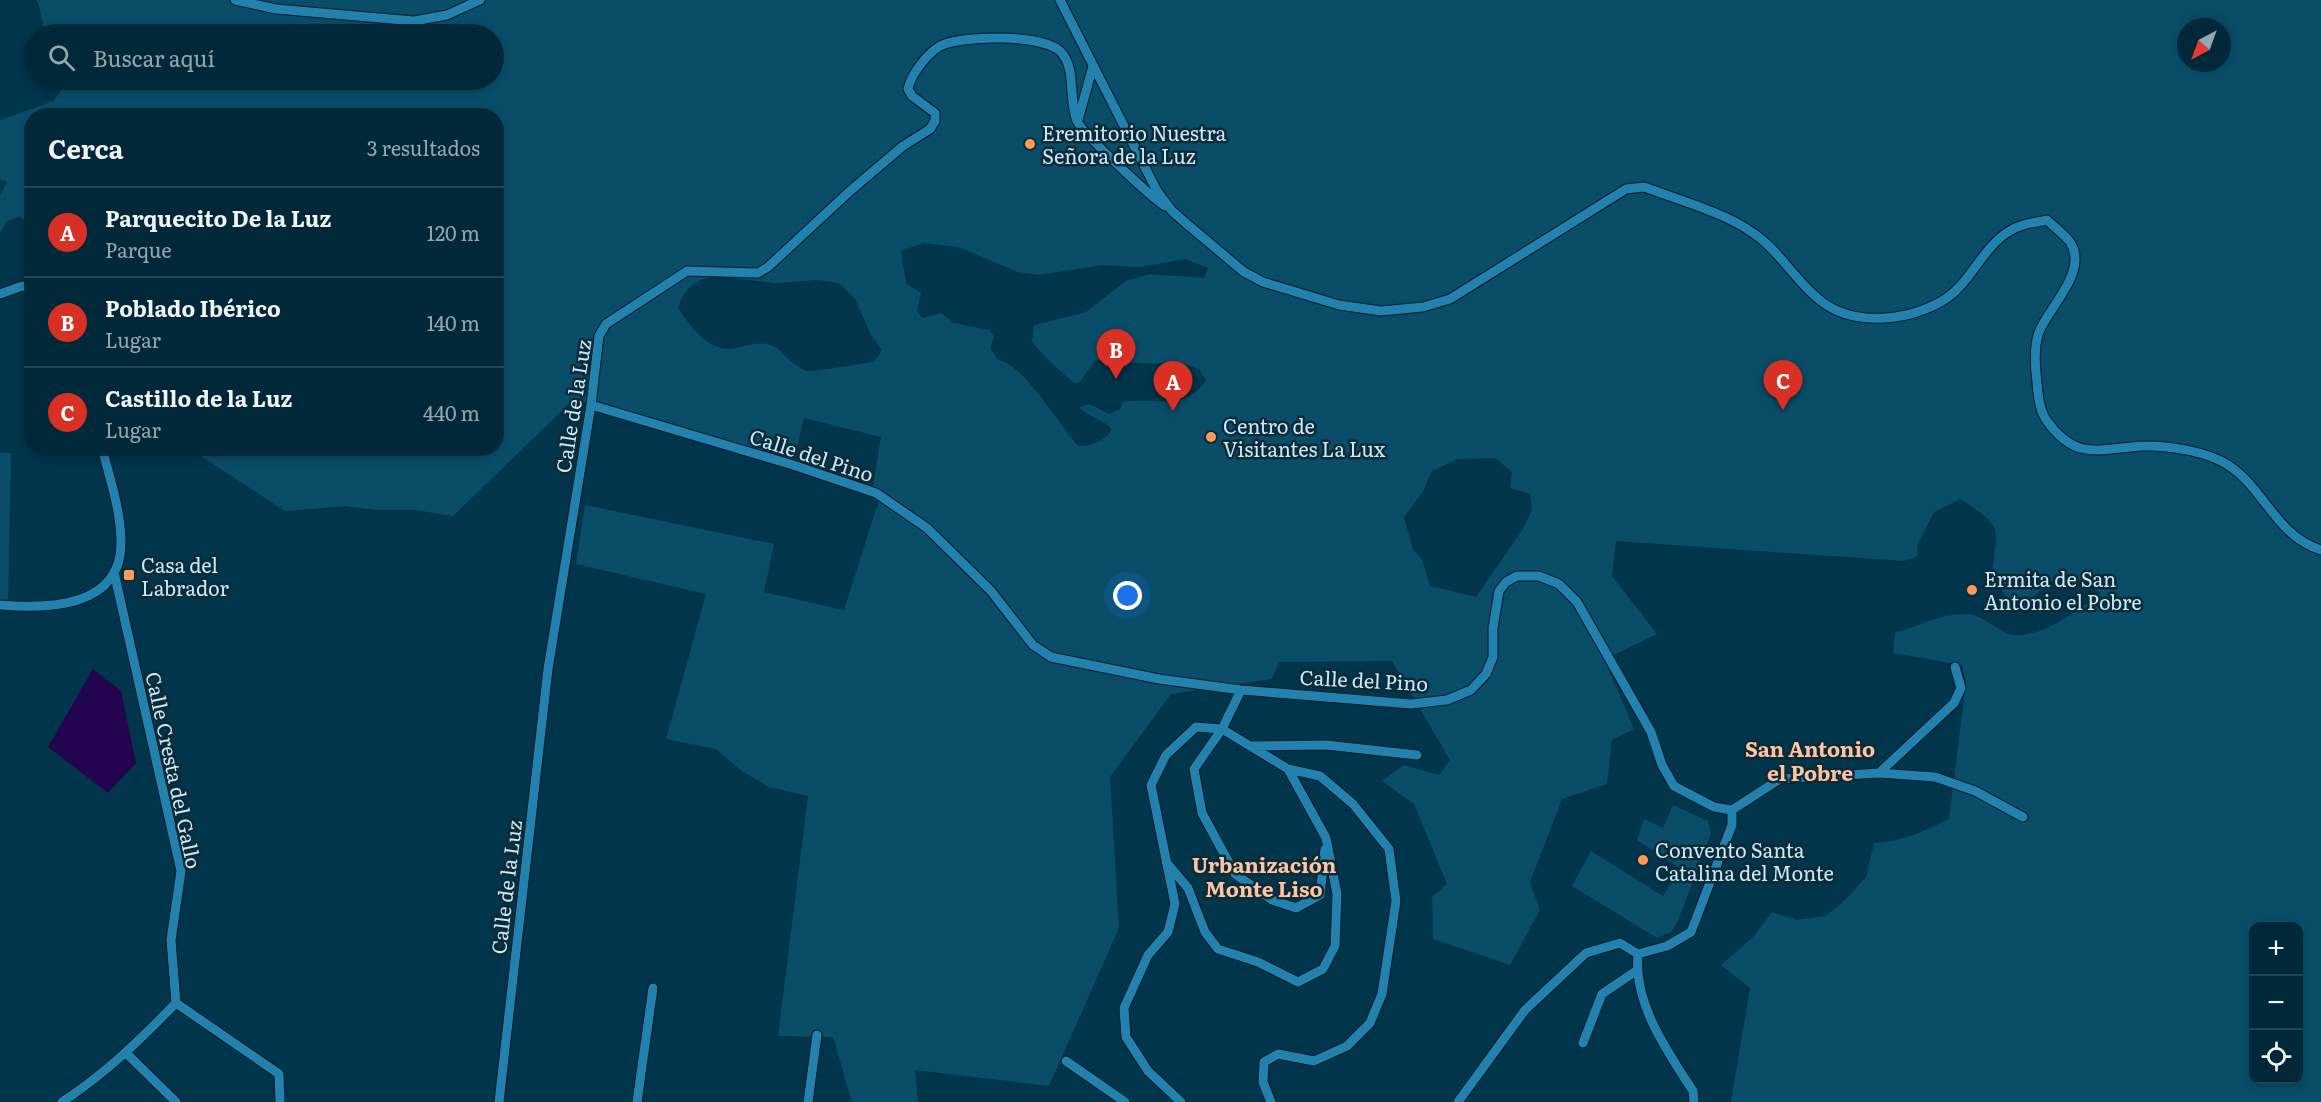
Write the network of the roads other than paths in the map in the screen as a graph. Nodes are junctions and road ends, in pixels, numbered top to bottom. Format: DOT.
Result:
graph roads {
  1 [pos="235,0"];
  2 [pos="480,0"];
  3 [pos="1060,0"];
  4 [pos="1093,66"];
  5 [pos="1077,122"];
  6 [pos="1172,211"];
  7 [pos="24,286"];
  8 [pos="0,294"];
  9 [pos="591,405"];
  10 [pos="104,456"];
  11 [pos="2321,550"];
  12 [pos="114,572"];
  13 [pos="0,605"];
  14 [pos="1955,667"];
  15 [pos="1241,690"];
  16 [pos="1222,729"];
  17 [pos="1250,746"];
  18 [pos="1417,755"];
  19 [pos="1288,769"];
  20 [pos="1879,773"];
  21 [pos="1732,810"];
  22 [pos="2023,817"];
  23 [pos="1326,838"];
  24 [pos="1164,860"];
  25 [pos="1638,954"];
  26 [pos="1636,971"];
  27 [pos="654,988"];
  28 [pos="176,1003"];
  29 [pos="818,1035"];
  30 [pos="1583,1043"];
  31 [pos="126,1053"];
  32 [pos="1066,1061"];
  33 [pos="66,1101"];
  34 [pos="176,1102"];
  35 [pos="280,1102"];
  36 [pos="499,1102"];
  37 [pos="638,1102"];
  38 [pos="808,1102"];
  39 [pos="1125,1102"];
  40 [pos="1181,1102"];
  41 [pos="1271,1102"];
  42 [pos="1458,1102"];
  43 [pos="1694,1102"];
  1 -- 2 [label="street"];
  3 -- 4 [label="street"];
  4 -- 5 [label="street"];
  4 -- 6 [label="street"];
  5 -- 6 [label="street"];
  5 -- 9 [label="street, Calle de la Luz"];
  6 -- 11 [label="street"];
  7 -- 8 [label="street"];
  9 -- 15 [label="street, Calle del Pino"];
  9 -- 36 [label="street, Calle de la Luz"];
  10 -- 12 [label="street"];
  12 -- 13 [label="street"];
  12 -- 28 [label="street, Calle Cresta del Gallo"];
  14 -- 20 [label="street"];
  15 -- 16 [label="street"];
  15 -- 21 [label="street, Calle del Pino"];
  16 -- 17 [label="street"];
  16 -- 23 [label="street"];
  16 -- 24 [label="street"];
  17 -- 18 [label="street"];
  17 -- 19 [label="street"];
  19 -- 23 [label="street"];
  19 -- 41 [label="street"];
  20 -- 21 [label="street"];
  20 -- 22 [label="street"];
  21 -- 25 [label="street"];
  23 -- 24 [label="street"];
  24 -- 40 [label="street"];
  25 -- 26 [label="street"];
  25 -- 42 [label="street"];
  26 -- 30 [label="street"];
  26 -- 43 [label="street"];
  27 -- 37 [label="street"];
  28 -- 31 [label="street"];
  28 -- 35 [label="street"];
  29 -- 38 [label="street"];
  31 -- 33 [label="street"];
  31 -- 34 [label="street"];
  32 -- 39 [label="street"];
}
